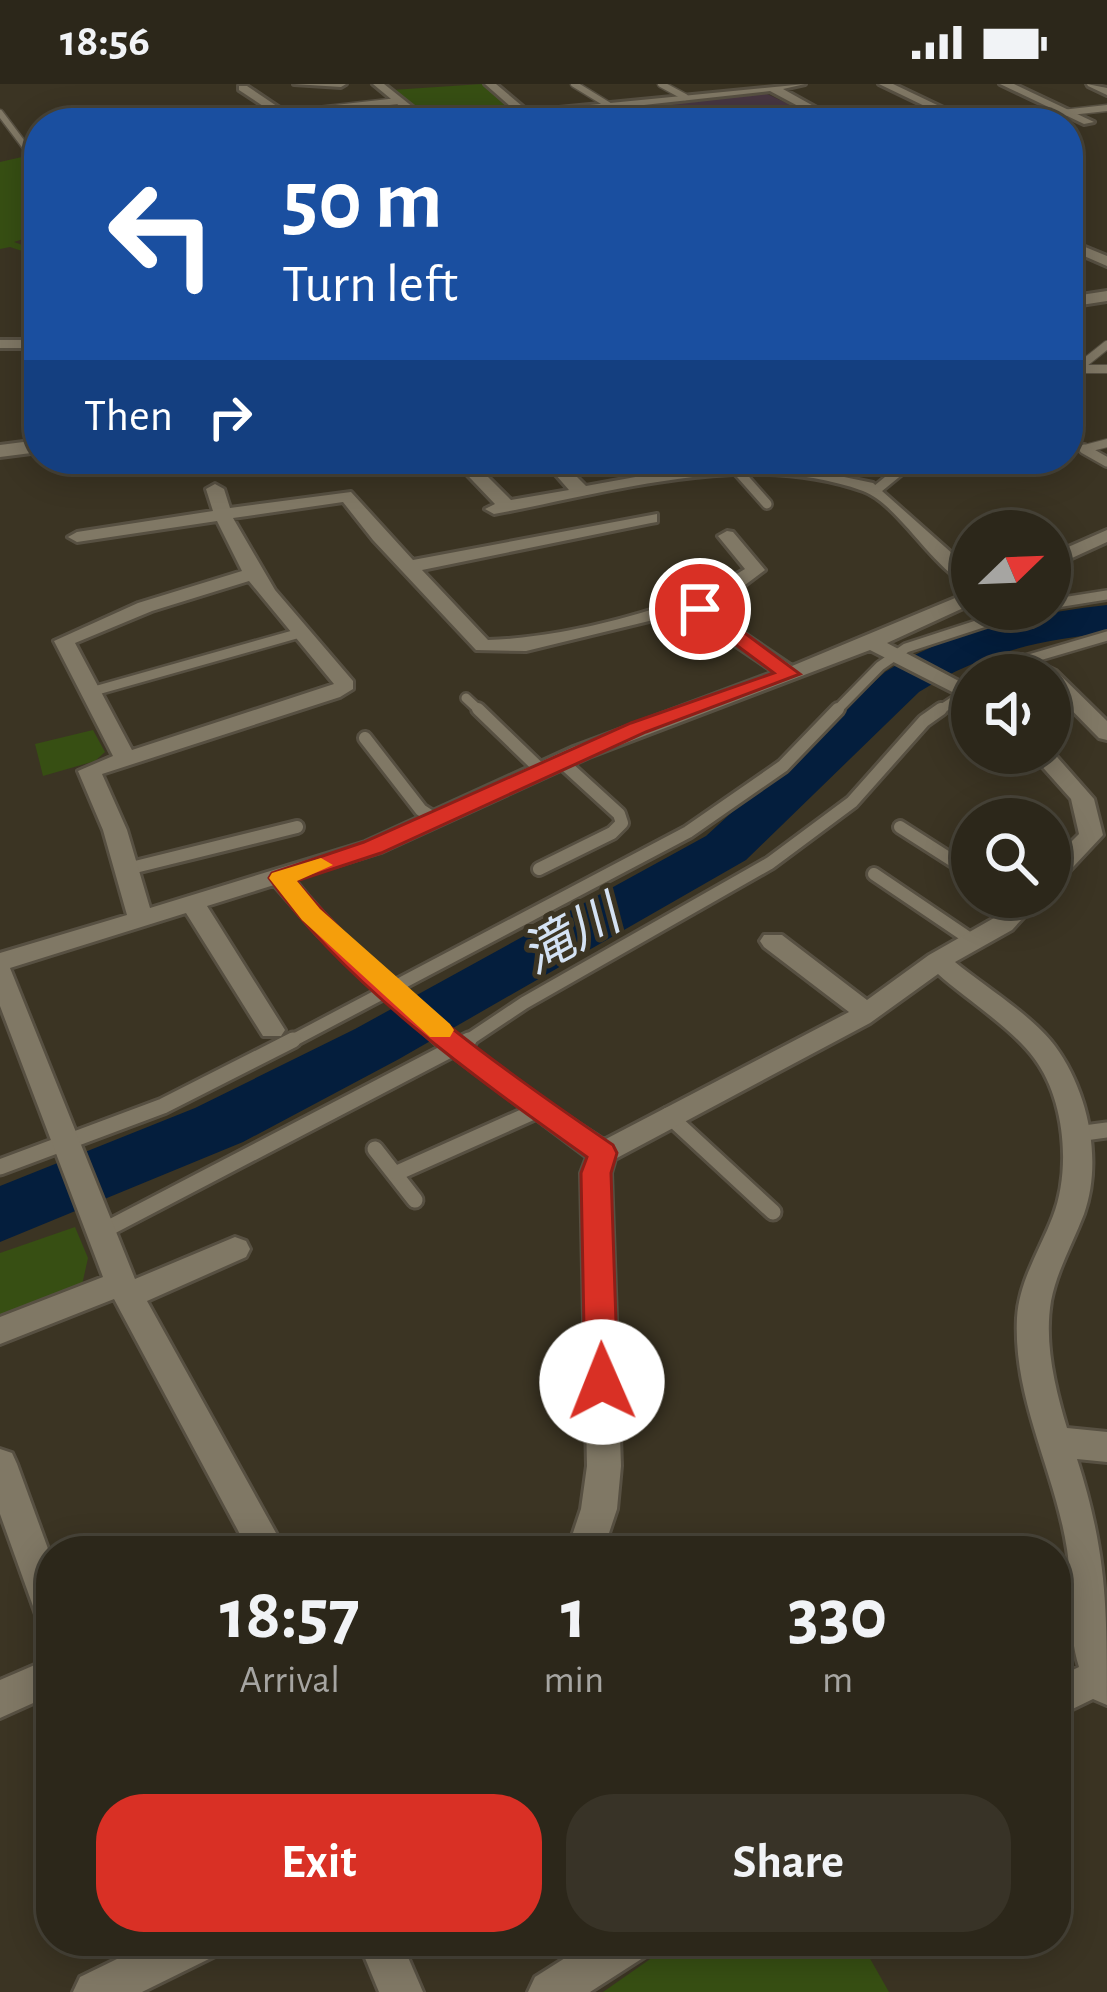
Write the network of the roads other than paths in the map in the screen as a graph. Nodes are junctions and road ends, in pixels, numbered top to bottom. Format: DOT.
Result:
graph roads {
  1 [pos="299,84"];
  2 [pos="341,84"];
  3 [pos="377,84"];
  4 [pos="505,84"];
  5 [pos="574,84"];
  6 [pos="661,84"];
  7 [pos="800,84"];
  8 [pos="884,84"];
  9 [pos="1005,84"];
  10 [pos="1092,84"];
  11 [pos="490,85"];
  12 [pos="236,86"];
  13 [pos="267,86"];
  14 [pos="768,86"];
  15 [pos="1107,92"];
  16 [pos="685,98"];
  17 [pos="398,101"];
  18 [pos="610,106"];
  19 [pos="272,108"];
  20 [pos="336,108"];
  21 [pos="407,108"];
  22 [pos="517,108"];
  23 [pos="598,108"];
  24 [pos="810,108"];
  25 [pos="937,108"];
  26 [pos="1057,108"];
  27 [pos="0,113"];
  28 [pos="1083,120"];
  29 [pos="1088,122"];
  30 [pos="24,145"];
  31 [pos="1107,443"];
  32 [pos="1107,463"];
  33 [pos="473,474"];
  34 [pos="564,474"];
  35 [pos="658,474"];
  36 [pos="740,474"];
  37 [pos="803,474"];
  38 [pos="899,474"];
  39 [pos="215,489"];
  40 [pos="875,490"];
  41 [pos="583,494"];
  42 [pos="766,504"];
  43 [pos="221,515"];
  44 [pos="651,518"];
  45 [pos="1107,535"];
  46 [pos="727,536"];
  47 [pos="77,537"];
  48 [pos="1071,552"];
  49 [pos="951,561"];
  50 [pos="408,567"];
  51 [pos="254,573"];
  52 [pos="1107,595"];
  53 [pos="1071,601"];
  54 [pos="694,607"];
  55 [pos="951,607"];
  56 [pos="961,630"];
  57 [pos="301,633"];
  58 [pos="1107,636"];
  59 [pos="872,643"];
  60 [pos="1046,654"];
  61 [pos="899,657"];
  62 [pos="790,674"];
  63 [pos="951,684"];
  64 [pos="87,693"];
  65 [pos="466,698"];
  66 [pos="1071,698"];
  67 [pos="951,703"];
  68 [pos="1107,733"];
  69 [pos="364,738"];
  70 [pos="124,757"];
  71 [pos="551,765"];
  72 [pos="1060,774"];
  73 [pos="435,819"];
  74 [pos="297,826"];
  75 [pos="900,826"];
  76 [pos="1099,838"];
  77 [pos="951,859"];
  78 [pos="1071,860"];
  79 [pos="127,869"];
  80 [pos="538,869"];
  81 [pos="874,874"];
  82 [pos="281,878"];
  83 [pos="193,904"];
  84 [pos="1008,918"];
  85 [pos="141,920"];
  86 [pos="973,940"];
  87 [pos="773,941"];
  88 [pos="938,961"];
  89 [pos="0,962"];
  90 [pos="0,972"];
  91 [pos="390,989"];
  92 [pos="867,1013"];
  93 [pos="272,1030"];
  94 [pos="455,1044"];
  95 [pos="538,1110"];
  96 [pos="668,1115"];
  97 [pos="1107,1130"];
  98 [pos="1074,1134"];
  99 [pos="66,1146"];
  100 [pos="376,1149"];
  101 [pos="603,1153"];
  102 [pos="0,1167"];
  103 [pos="397,1174"];
  104 [pos="415,1200"];
  105 [pos="772,1212"];
  106 [pos="99,1226"];
  107 [pos="235,1249"];
  108 [pos="124,1290"];
  109 [pos="0,1331"];
  110 [pos="1056,1442"];
  111 [pos="1107,1447"];
  112 [pos="0,1464"];
  113 [pos="260,1536"];
  114 [pos="590,1536"];
  115 [pos="36,1566"];
  116 [pos="1103,1682"];
  117 [pos="36,1683"];
  118 [pos="1071,1693"];
  119 [pos="0,1699"];
  120 [pos="169,1956"];
  121 [pos="385,1956"];
  122 [pos="607,1956"];
  123 [pos="95,1992"];
  124 [pos="401,1992"];
  125 [pos="550,1992"];
  1 -- 2 [label="street"];
  3 -- 17 [label="street"];
  4 -- 11 [label="street"];
  5 -- 18 [label="lane"];
  6 -- 16 [label="lane"];
  7 -- 14 [label="street"];
  8 -- 25 [label="street"];
  9 -- 26 [label="street"];
  10 -- 15 [label="street"];
  11 -- 22 [label="street"];
  12 -- 13 [label="street"];
  12 -- 19 [label="street"];
  14 -- 16 [label="street"];
  14 -- 24 [label="street"];
  16 -- 18 [label="street"];
  17 -- 20 [label="lane"];
  17 -- 21 [label="street"];
  18 -- 23 [label="street"];
  27 -- 30 [label="lane"];
  28 -- 29 [label="street"];
  31 -- 32 [label="lane"];
  33 -- 41 [label="street"];
  34 -- 41 [label="street"];
  35 -- 41 [label="street"];
  36 -- 42 [label="lane"];
  37 -- 40 [label="street"];
  38 -- 40 [label="lane"];
  39 -- 43 [label="street"];
  40 -- 49 [label="street"];
  43 -- 47 [label="street"];
  43 -- 50 [label="street"];
  43 -- 51 [label="street"];
  44 -- 50 [label="street"];
  45 -- 48 [label="street"];
  46 -- 54 [label="street"];
  50 -- 54 [label="street"];
  51 -- 57 [label="street"];
  51 -- 64 [label="street"];
  52 -- 53 [label="lane"];
  54 -- 62 [label="street"];
  55 -- 59 [label="street"];
  56 -- 61 [label="lane"];
  57 -- 64 [label="lane"];
  57 -- 70 [label="street"];
  58 -- 60 [label="lane"];
  59 -- 61 [label="street"];
  59 -- 62 [label="street"];
  61 -- 63 [label="street"];
  61 -- 91 [label="lane"];
  62 -- 71 [label="street"];
  64 -- 70 [label="street"];
  65 -- 71 [label="lane"];
  66 -- 68 [label="street"];
  67 -- 94 [label="lane"];
  69 -- 73 [label="lane"];
  70 -- 79 [label="street"];
  71 -- 73 [label="street"];
  71 -- 80 [label="lane"];
  72 -- 76 [label="street"];
  73 -- 82 [label="street"];
  74 -- 79 [label="lane"];
  75 -- 77 [label="lane"];
  76 -- 78 [label="street"];
  79 -- 85 [label="street"];
  81 -- 86 [label="lane"];
  82 -- 83 [label="street"];
  82 -- 91 [label="street"];
  83 -- 85 [label="street"];
  83 -- 93 [label="street"];
  84 -- 86 [label="street"];
  85 -- 89 [label="street"];
  86 -- 88 [label="street"];
  87 -- 92 [label="street"];
  88 -- 92 [label="street"];
  88 -- 98 [label="street"];
  90 -- 99 [label="street"];
  91 -- 94 [label="street"];
  91 -- 99 [label="lane"];
  92 -- 96 [label="street"];
  94 -- 95 [label="street"];
  94 -- 106 [label="lane"];
  95 -- 101 [label="street"];
  95 -- 103 [label="lane"];
  96 -- 101 [label="street"];
  96 -- 105 [label="lane"];
  97 -- 98 [label="lane"];
  98 -- 110 [label="street"];
  99 -- 102 [label="lane"];
  99 -- 106 [label="street"];
  100 -- 103 [label="lane"];
  101 -- 114 [label="street"];
  103 -- 104 [label="lane"];
  106 -- 108 [label="street"];
  107 -- 108 [label="street"];
  108 -- 109 [label="street"];
  108 -- 113 [label="street"];
  110 -- 111 [label="street"];
  110 -- 116 [label="street"];
  112 -- 115 [label="street"];
  116 -- 118 [label="street"];
  117 -- 119 [label="street"];
  120 -- 123 [label="street"];
  121 -- 124 [label="street"];
  122 -- 125 [label="street"];
}
